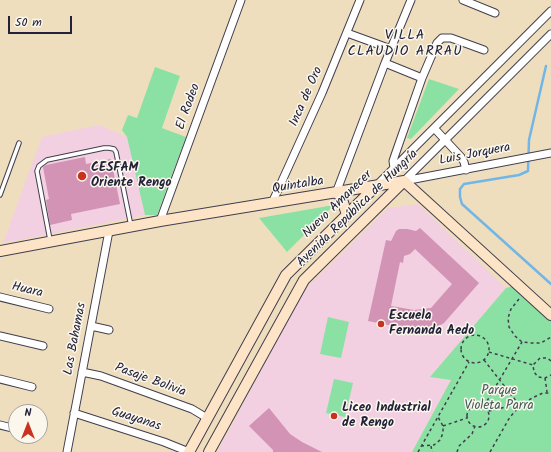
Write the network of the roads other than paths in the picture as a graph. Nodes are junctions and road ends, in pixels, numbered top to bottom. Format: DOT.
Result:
graph roads {
  1 [pos="240,0"];
  2 [pos="360,0"];
  3 [pos="411,0"];
  4 [pos="463,0"];
  5 [pos="551,11"];
  6 [pos="495,13"];
  7 [pos="347,33"];
  8 [pos="551,34"];
  9 [pos="391,49"];
  10 [pos="484,50"];
  11 [pos="385,63"];
  12 [pos="422,78"];
  13 [pos="434,128"];
  14 [pos="445,140"];
  15 [pos="19,143"];
  16 [pos="551,153"];
  17 [pos="394,168"];
  18 [pos="466,170"];
  19 [pos="404,182"];
  20 [pos="376,186"];
  21 [pos="336,193"];
  22 [pos="0,195"];
  23 [pos="272,203"];
  24 [pos="347,215"];
  25 [pos="160,221"];
  26 [pos="131,227"];
  27 [pos="109,231"];
  28 [pos="51,242"];
  29 [pos="0,251"];
  30 [pos="0,297"];
  31 [pos="49,309"];
  32 [pos="551,315"];
  33 [pos="91,326"];
  34 [pos="109,330"];
  35 [pos="254,334"];
  36 [pos="0,336"];
  37 [pos="270,341"];
  38 [pos="43,346"];
  39 [pos="82,372"];
  40 [pos="0,379"];
  41 [pos="32,387"];
  42 [pos="74,413"];
  43 [pos="207,418"];
  44 [pos="67,452"];
  45 [pos="189,452"];
  46 [pos="209,452"];
  1 -- 25 [label="street, El Rodeo"];
  2 -- 7 [label="street, Inca de Oro"];
  3 -- 9 [label="street"];
  4 -- 6 [label="street"];
  5 -- 13 [label="street, Nuevo Amanecer"];
  7 -- 9 [label="street"];
  7 -- 23 [label="street, Inca de Oro"];
  8 -- 14 [label="street, Avenida República de Hungría"];
  9 -- 11 [label="street"];
  10 -- 12 [label="street"];
  11 -- 12 [label="street"];
  11 -- 21 [label="street"];
  12 -- 17 [label="street"];
  13 -- 14 [label="street"];
  13 -- 17 [label="street, Nuevo Amanecer"];
  14 -- 18 [label="street"];
  14 -- 19 [label="street, Avenida República de Hungría"];
  15 -- 22 [label="lane"];
  16 -- 18 [label="street, Luis Jorquera"];
  17 -- 20 [label="street, Nuevo Amanecer"];
  18 -- 19 [label="street, Luis Jorquera"];
  19 -- 20 [label="street, Quintalba"];
  19 -- 32 [label="street"];
  19 -- 37 [label="street, Avenida República de Hungría"];
  20 -- 21 [label="street, Quintalba"];
  20 -- 24 [label="street, Nuevo Amanecer"];
  21 -- 23 [label="street, Quintalba"];
  21 -- 24 [label="street"];
  23 -- 25 [label="street, Quintalba"];
  24 -- 35 [label="street, Nuevo Amanecer"];
  25 -- 26 [label="street, Quintalba"];
  26 -- 27 [label="street, Quintalba"];
  26 -- 28 [label="lane"];
  27 -- 28 [label="street, Quintalba"];
  27 -- 33 [label="street, Las Bahamas"];
  28 -- 29 [label="street, Quintalba"];
  30 -- 31 [label="street, Huara"];
  33 -- 34 [label="street"];
  33 -- 39 [label="street, Las Bahamas"];
  35 -- 37 [label="street"];
  35 -- 43 [label="street, Nuevo Amanecer"];
  36 -- 38 [label="street"];
  37 -- 46 [label="street, Avenida República de Hungría"];
  39 -- 42 [label="street, Las Bahamas"];
  39 -- 43 [label="street, Pasaje Bolivia"];
  40 -- 41 [label="street"];
  42 -- 44 [label="street, Las Bahamas"];
  42 -- 45 [label="street, Guayanas"];
  43 -- 45 [label="street, Nuevo Amanecer"];
}
